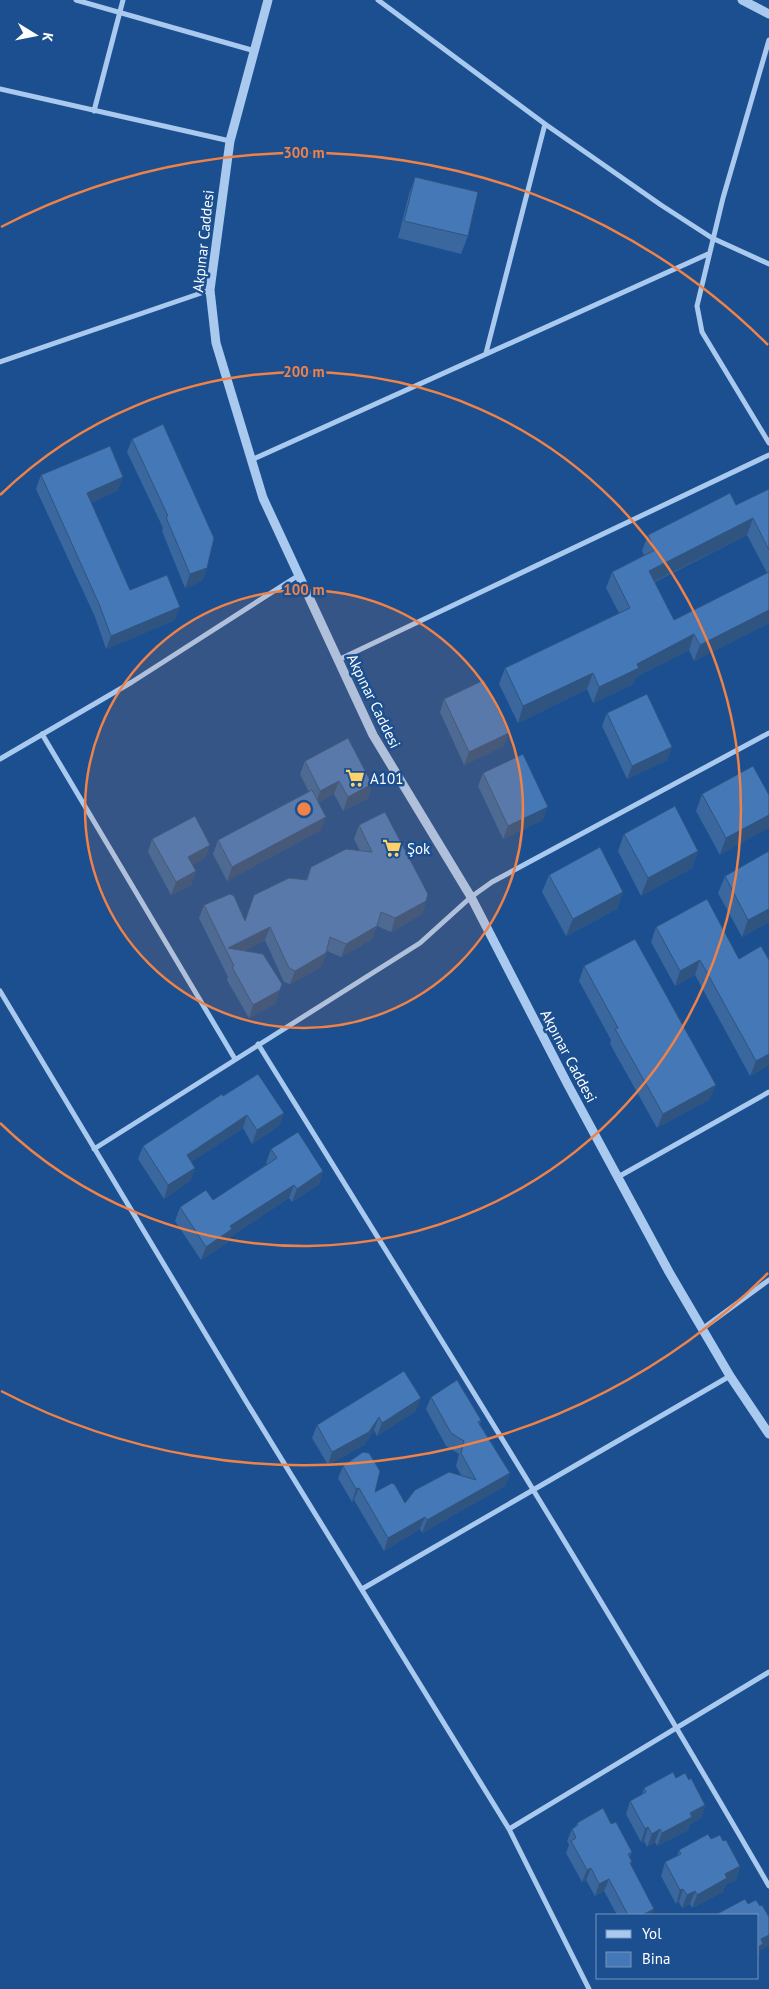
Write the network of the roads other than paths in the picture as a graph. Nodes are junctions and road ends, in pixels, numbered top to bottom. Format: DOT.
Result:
graph roads {
  1 [pos="76,0"];
  2 [pos="123,0"];
  3 [pos="268,0"];
  4 [pos="378,0"];
  5 [pos="742,0"];
  6 [pos="755,3"];
  7 [pos="120,12"];
  8 [pos="769,14"];
  9 [pos="769,40"];
  10 [pos="255,51"];
  11 [pos="0,89"];
  12 [pos="94,111"];
  13 [pos="546,124"];
  14 [pos="230,141"];
  15 [pos="712,238"];
  16 [pos="708,254"];
  17 [pos="769,264"];
  18 [pos="210,290"];
  19 [pos="486,353"];
  20 [pos="0,362"];
  21 [pos="769,443"];
  22 [pos="769,455"];
  23 [pos="250,460"];
  24 [pos="299,575"];
  25 [pos="338,660"];
  26 [pos="769,733"];
  27 [pos="42,734"];
  28 [pos="0,759"];
  29 [pos="471,897"];
  30 [pos="0,991"];
  31 [pos="258,1044"];
  32 [pos="235,1059"];
  33 [pos="769,1092"];
  34 [pos="94,1148"];
  35 [pos="618,1177"];
  36 [pos="769,1280"];
  37 [pos="702,1329"];
  38 [pos="730,1376"];
  39 [pos="768,1431"];
  40 [pos="534,1490"];
  41 [pos="362,1589"];
  42 [pos="769,1672"];
  43 [pos="677,1727"];
  44 [pos="509,1829"];
  45 [pos="769,1886"];
  46 [pos="589,1989"];
  1 -- 7 [label="street"];
  2 -- 7 [label="street"];
  3 -- 10 [label="street, Akpınar Caddesi"];
  4 -- 13 [label="street"];
  5 -- 6 [label="street"];
  6 -- 8 [label="street"];
  7 -- 10 [label="street"];
  7 -- 12 [label="street"];
  9 -- 15 [label="street"];
  10 -- 14 [label="street, Akpınar Caddesi"];
  11 -- 12 [label="street"];
  12 -- 14 [label="street"];
  13 -- 15 [label="street"];
  13 -- 19 [label="street"];
  14 -- 18 [label="street, Akpınar Caddesi"];
  15 -- 16 [label="street"];
  15 -- 17 [label="street"];
  16 -- 19 [label="street"];
  16 -- 21 [label="street"];
  18 -- 20 [label="street"];
  18 -- 23 [label="street, Akpınar Caddesi"];
  19 -- 23 [label="street"];
  22 -- 25 [label="street"];
  23 -- 24 [label="street, Akpınar Caddesi"];
  24 -- 25 [label="street, Akpınar Caddesi"];
  24 -- 27 [label="street"];
  25 -- 29 [label="street, Akpınar Caddesi"];
  26 -- 29 [label="street"];
  27 -- 28 [label="street"];
  27 -- 32 [label="street"];
  29 -- 31 [label="street"];
  29 -- 35 [label="street, Akpınar Caddesi"];
  30 -- 34 [label="street"];
  31 -- 32 [label="street"];
  31 -- 40 [label="street"];
  32 -- 34 [label="street"];
  33 -- 35 [label="street"];
  34 -- 41 [label="street"];
  35 -- 37 [label="street, Akpınar Caddesi"];
  36 -- 37 [label="street"];
  37 -- 38 [label="street, Akpınar Caddesi"];
  38 -- 39 [label="street, Akpınar Caddesi"];
  38 -- 40 [label="street"];
  40 -- 41 [label="street"];
  40 -- 43 [label="street"];
  41 -- 44 [label="street"];
  42 -- 43 [label="street"];
  43 -- 44 [label="street"];
  43 -- 45 [label="street"];
  44 -- 46 [label="street"];
}
